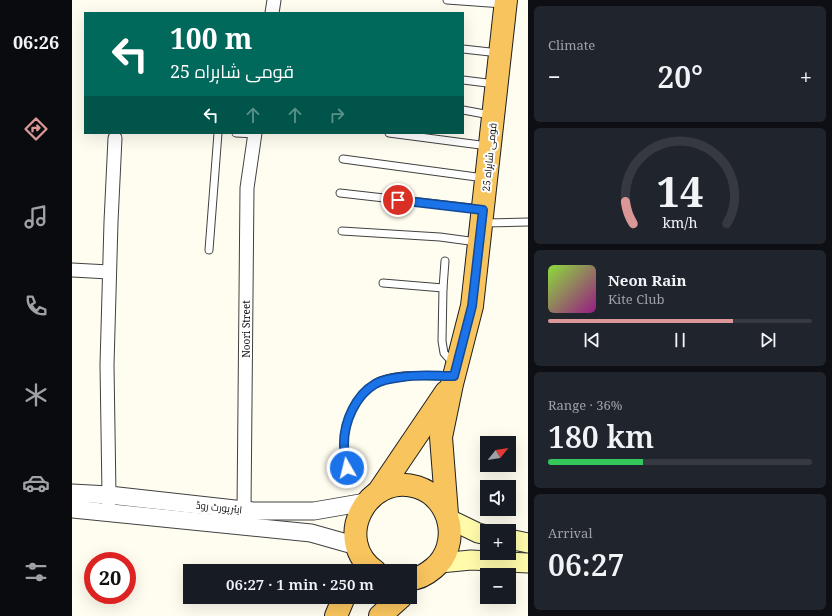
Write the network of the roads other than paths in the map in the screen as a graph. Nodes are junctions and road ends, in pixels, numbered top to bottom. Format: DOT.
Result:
graph roads {
  1 [pos="274,0"];
  2 [pos="448,0"];
  3 [pos="506,2"];
  4 [pos="272,12"];
  5 [pos="464,49"];
  6 [pos="500,53"];
  7 [pos="464,80"];
  8 [pos="497,84"];
  9 [pos="464,110"];
  10 [pos="493,115"];
  11 [pos="218,134"];
  12 [pos="255,134"];
  13 [pos="397,134"];
  14 [pos="115,138"];
  15 [pos="490,147"];
  16 [pos="343,159"];
  17 [pos="486,178"];
  18 [pos="340,193"];
  19 [pos="528,222"];
  20 [pos="481,225"];
  21 [pos="342,231"];
  22 [pos="209,250"];
  23 [pos="446,261"];
  24 [pos="72,270"];
  25 [pos="109,272"];
  26 [pos="384,283"];
  27 [pos="443,288"];
  28 [pos="454,375"];
  29 [pos="347,468"];
  30 [pos="72,493"];
  31 [pos="109,496"];
  32 [pos="373,497"];
  33 [pos="72,509"];
  34 [pos="108,513"];
  35 [pos="448,516"];
  36 [pos="245,518"];
  37 [pos="480,533"];
  38 [pos="516,540"];
  39 [pos="528,543"];
  40 [pos="358,546"];
  41 [pos="528,563"];
  42 [pos="353,564"];
  43 [pos="369,564"];
  44 [pos="426,572"];
  45 [pos="417,582"];
  46 [pos="341,604"];
  47 [pos="393,604"];
  48 [pos="336,616"];
  49 [pos="380,616"];
  1 -- 4 [label="street"];
  2 -- 3 [label="lane"];
  3 -- 6 [label="highway, قومی شاہراہ 25"];
  5 -- 6 [label="lane"];
  6 -- 8 [label="highway, قومی شاہراہ 25"];
  7 -- 8 [label="lane"];
  8 -- 10 [label="highway, قومی شاہراہ 25"];
  9 -- 10 [label="lane"];
  10 -- 15 [label="highway, قومی شاہراہ 25"];
  11 -- 22 [label="lane"];
  12 -- 36 [label="street, Noori Street"];
  13 -- 15 [label="lane"];
  14 -- 25 [label="street"];
  15 -- 17 [label="highway, قومی شاہراہ 25"];
  16 -- 17 [label="lane"];
  17 -- 20 [label="highway, قومی شاہراہ 25"];
  18 -- 20 [label="lane"];
  19 -- 20 [label="lane"];
  20 -- 21 [label="lane"];
  20 -- 28 [label="highway, قومی شاہراہ 25"];
  23 -- 27 [label="lane"];
  24 -- 25 [label="street"];
  25 -- 31 [label="street"];
  26 -- 27 [label="lane"];
  27 -- 28 [label="lane"];
  28 -- 29 [label="lane"];
  28 -- 32 [label="highway, قومی شاہراہ 25"];
  28 -- 35 [label="highway, قومی شاہراہ 25"];
  30 -- 31 [label="street, ایئرپورٹ روڈ"];
  31 -- 34 [label="street"];
  31 -- 36 [label="street, ایئرپورٹ روڈ"];
  32 -- 35 [label="highway"];
  32 -- 36 [label="street, ایئرپورٹ روڈ"];
  32 -- 40 [label="highway, قومی شاہراہ 25"];
  33 -- 34 [label="street, ایئرپورٹ روڈ"];
  34 -- 36 [label="street, ایئرپورٹ روڈ"];
  35 -- 37 [label="main road"];
  35 -- 44 [label="highway, قومی شاہراہ 25"];
  36 -- 40 [label="street, ایئرپورٹ روڈ"];
  38 -- 39 [label="main road"];
  40 -- 42 [label="highway, قومی شاہراہ 25"];
  40 -- 43 [label="highway, قومی شاہراہ 25"];
  41 -- 44 [label="main road"];
  44 -- 45 [label="highway, قومی شاہراہ 25"];
  46 -- 48 [label="highway"];
  47 -- 49 [label="highway"];
}
